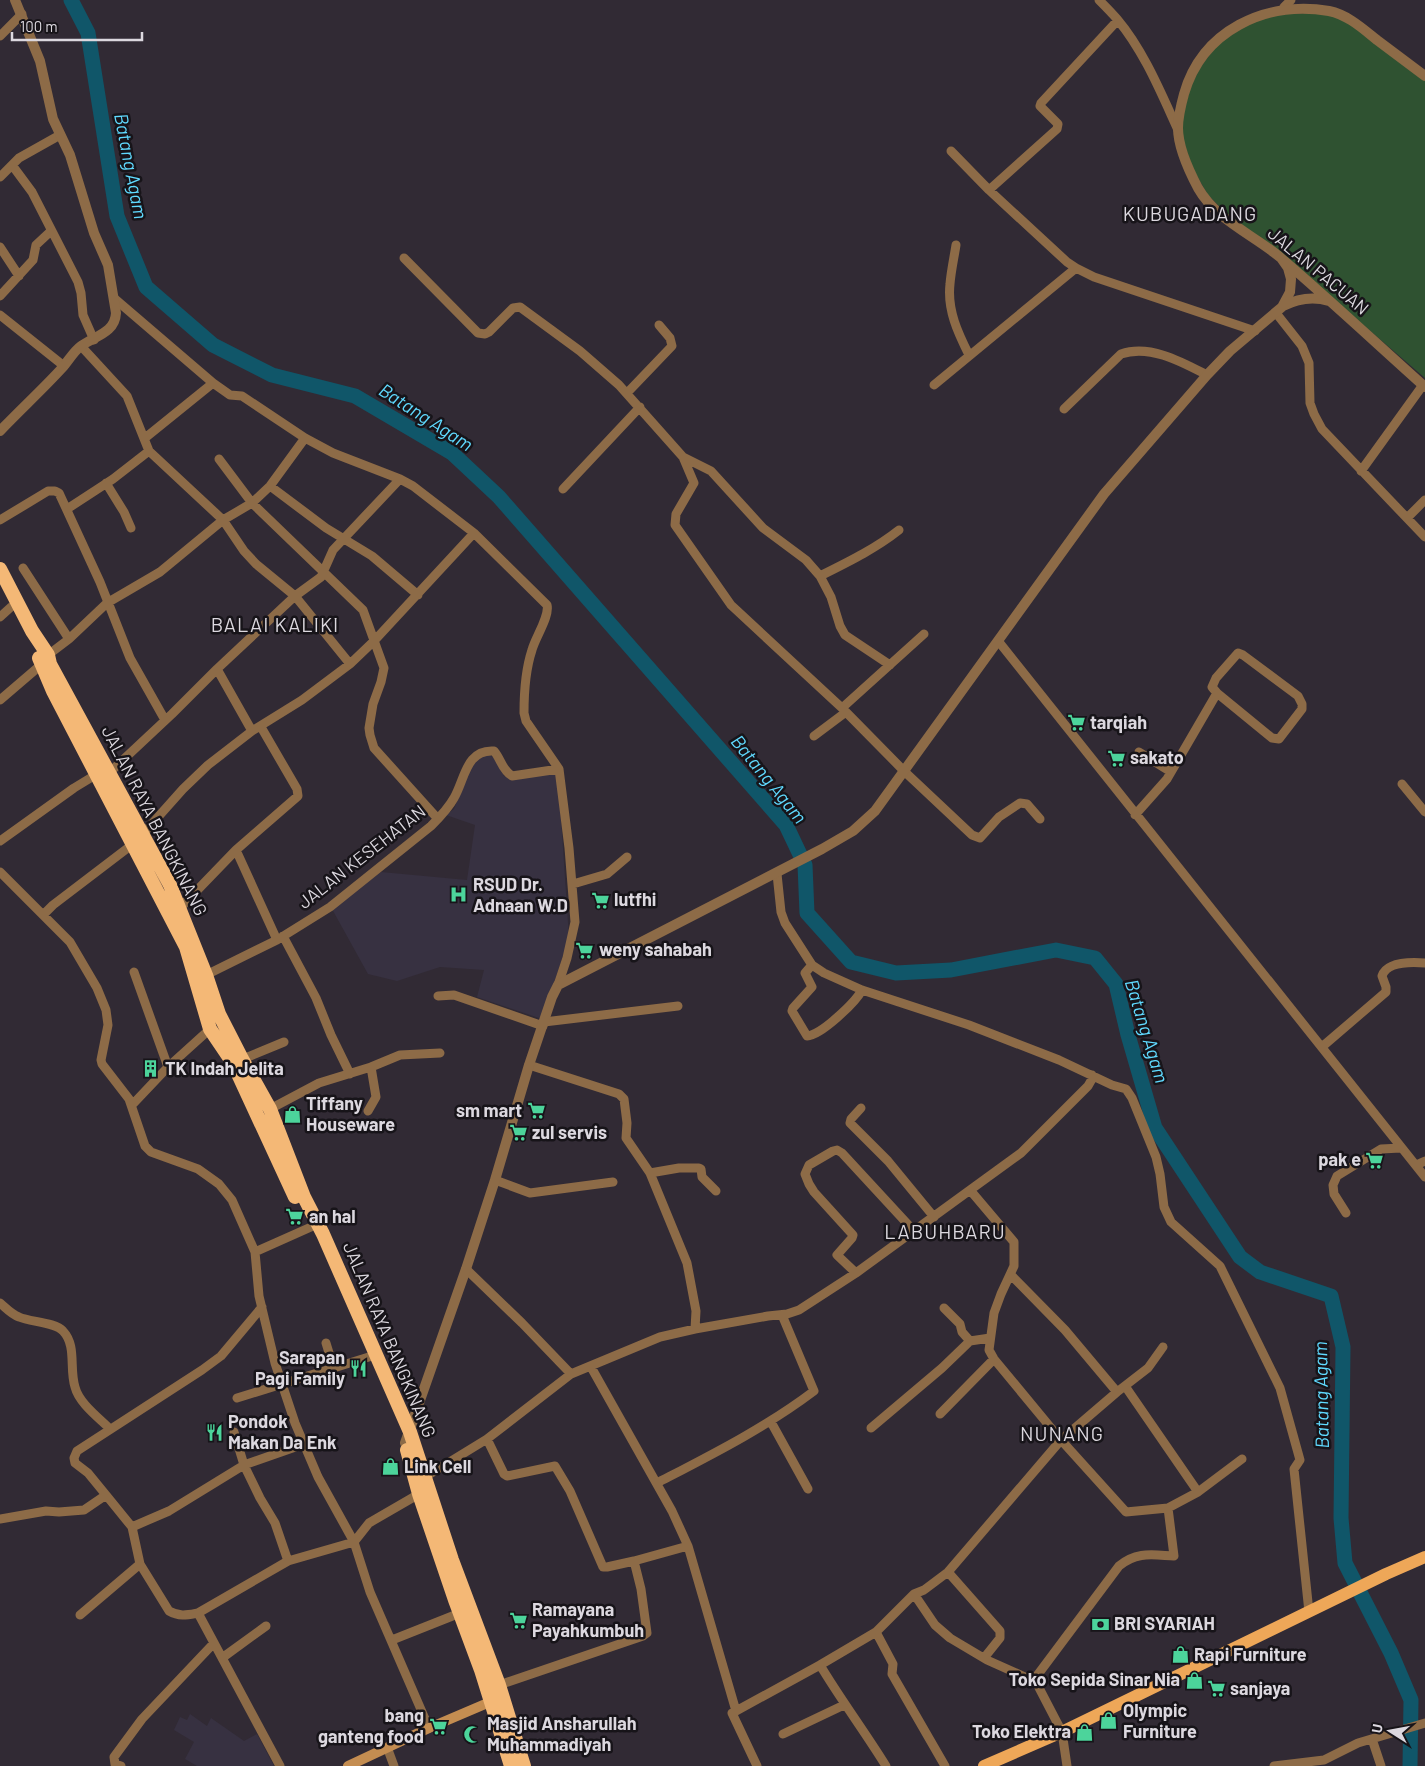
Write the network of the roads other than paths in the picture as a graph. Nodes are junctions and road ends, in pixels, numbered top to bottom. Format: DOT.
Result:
graph roads {
  1 [pos="15,0"];
  2 [pos="1099,0"];
  3 [pos="1287,3"];
  4 [pos="22,14"];
  5 [pos="1118,20"];
  6 [pos="0,36"];
  7 [pos="1425,76"];
  8 [pos="1178,130"];
  9 [pos="54,138"];
  10 [pos="951,151"];
  11 [pos="12,165"];
  12 [pos="0,177"];
  13 [pos="989,190"];
  14 [pos="51,231"];
  15 [pos="956,245"];
  16 [pos="0,247"];
  17 [pos="404,258"];
  18 [pos="1281,258"];
  19 [pos="1076,268"];
  20 [pos="19,276"];
  21 [pos="0,296"];
  22 [pos="114,299"];
  23 [pos="1330,301"];
  24 [pos="1279,310"];
  25 [pos="0,315"];
  26 [pos="659,325"];
  27 [pos="1255,331"];
  28 [pos="94,340"];
  29 [pos="81,346"];
  30 [pos="969,355"];
  31 [pos="64,366"];
  32 [pos="1207,375"];
  33 [pos="215,385"];
  34 [pos="934,385"];
  35 [pos="1424,386"];
  36 [pos="627,392"];
  37 [pos="640,407"];
  38 [pos="1064,409"];
  39 [pos="0,431"];
  40 [pos="145,438"];
  41 [pos="303,441"];
  42 [pos="150,451"];
  43 [pos="683,457"];
  44 [pos="219,459"];
  45 [pos="1361,471"];
  46 [pos="398,481"];
  47 [pos="106,482"];
  48 [pos="270,486"];
  49 [pos="563,489"];
  50 [pos="1425,500"];
  51 [pos="252,503"];
  52 [pos="67,509"];
  53 [pos="1407,518"];
  54 [pos="0,520"];
  55 [pos="223,520"];
  56 [pos="131,528"];
  57 [pos="899,530"];
  58 [pos="474,533"];
  59 [pos="1425,537"];
  60 [pos="343,539"];
  61 [pos="23,568"];
  62 [pos="0,569"];
  63 [pos="324,571"];
  64 [pos="820,576"];
  65 [pos="0,588"];
  66 [pos="418,595"];
  67 [pos="296,596"];
  68 [pos="107,603"];
  69 [pos="5,612"];
  70 [pos="924,634"];
  71 [pos="30,636"];
  72 [pos="69,639"];
  73 [pos="374,641"];
  74 [pos="999,642"];
  75 [pos="350,664"];
  76 [pos="890,664"];
  77 [pos="48,667"];
  78 [pos="217,669"];
  79 [pos="1217,693"];
  80 [pos="0,700"];
  81 [pos="844,710"];
  82 [pos="165,720"];
  83 [pos="261,727"];
  84 [pos="252,731"];
  85 [pos="814,736"];
  86 [pos="1140,752"];
  87 [pos="559,769"];
  88 [pos="905,772"];
  89 [pos="1171,772"];
  90 [pos="103,774"];
  91 [pos="1402,784"];
  92 [pos="1425,812"];
  93 [pos="1136,815"];
  94 [pos="438,819"];
  95 [pos="1040,819"];
  96 [pos="138,840"];
  97 [pos="0,841"];
  98 [pos="236,850"];
  99 [pos="628,857"];
  100 [pos="0,872"];
  101 [pos="779,873"];
  102 [pos="573,884"];
  103 [pos="164,888"];
  104 [pos="180,908"];
  105 [pos="43,916"];
  106 [pos="280,938"];
  107 [pos="1425,963"];
  108 [pos="810,967"];
  109 [pos="134,972"];
  110 [pos="206,975"];
  111 [pos="558,984"];
  112 [pos="860,993"];
  113 [pos="438,996"];
  114 [pos="678,1006"];
  115 [pos="544,1024"];
  116 [pos="210,1029"];
  117 [pos="284,1042"];
  118 [pos="1323,1046"];
  119 [pos="440,1053"];
  120 [pos="237,1061"];
  121 [pos="529,1065"];
  122 [pos="168,1067"];
  123 [pos="371,1067"];
  124 [pos="350,1074"];
  125 [pos="1091,1080"];
  126 [pos="132,1105"];
  127 [pos="270,1108"];
  128 [pos="861,1108"];
  129 [pos="368,1110"];
  130 [pos="1401,1148"];
  131 [pos="1425,1161"];
  132 [pos="1416,1165"];
  133 [pos="650,1173"];
  134 [pos="1425,1176"];
  135 [pos="495,1180"];
  136 [pos="612,1182"];
  137 [pos="970,1190"];
  138 [pos="716,1191"];
  139 [pos="301,1199"];
  140 [pos="1346,1213"];
  141 [pos="934,1217"];
  142 [pos="311,1227"];
  143 [pos="914,1231"];
  144 [pos="255,1252"];
  145 [pos="466,1269"];
  146 [pos="856,1273"];
  147 [pos="1011,1275"];
  148 [pos="0,1303"];
  149 [pos="262,1307"];
  150 [pos="944,1308"];
  151 [pos="782,1316"];
  152 [pos="695,1329"];
  153 [pos="990,1338"];
  154 [pos="970,1341"];
  155 [pos="326,1343"];
  156 [pos="1163,1347"];
  157 [pos="372,1356"];
  158 [pos="994,1359"];
  159 [pos="591,1367"];
  160 [pos="334,1369"];
  161 [pos="572,1374"];
  162 [pos="282,1384"];
  163 [pos="1121,1389"];
  164 [pos="237,1398"];
  165 [pos="940,1414"];
  166 [pos="771,1422"];
  167 [pos="109,1428"];
  168 [pos="871,1428"];
  169 [pos="234,1432"];
  170 [pos="407,1438"];
  171 [pos="487,1439"];
  172 [pos="1061,1440"];
  173 [pos="304,1444"];
  174 [pos="1242,1458"];
  175 [pos="244,1465"];
  176 [pos="425,1477"];
  177 [pos="657,1482"];
  178 [pos="808,1489"];
  179 [pos="1198,1492"];
  180 [pos="419,1494"];
  181 [pos="106,1495"];
  182 [pos="1168,1508"];
  183 [pos="0,1519"];
  184 [pos="132,1527"];
  185 [pos="354,1542"];
  186 [pos="688,1546"];
  187 [pos="1425,1557"];
  188 [pos="288,1561"];
  189 [pos="448,1561"];
  190 [pos="634,1561"];
  191 [pos="140,1564"];
  192 [pos="948,1572"];
  193 [pos="914,1594"];
  194 [pos="1309,1612"];
  195 [pos="198,1613"];
  196 [pos="460,1613"];
  197 [pos="80,1614"];
  198 [pos="266,1626"];
  199 [pos="876,1632"];
  200 [pos="392,1640"];
  201 [pos="214,1643"];
  202 [pos="222,1658"];
  203 [pos="984,1658"];
  204 [pos="820,1665"];
  205 [pos="1036,1682"];
  206 [pos="497,1694"];
  207 [pos="844,1705"];
  208 [pos="736,1711"];
  209 [pos="1425,1723"];
  210 [pos="430,1728"];
  211 [pos="1062,1732"];
  212 [pos="783,1734"];
  213 [pos="1372,1738"];
  214 [pos="387,1747"];
  215 [pos="1310,1764"];
  216 [pos="120,1766"];
  217 [pos="280,1766"];
  218 [pos="348,1766"];
  219 [pos="394,1766"];
  220 [pos="511,1766"];
  221 [pos="524,1766"];
  222 [pos="757,1766"];
  223 [pos="886,1766"];
  224 [pos="945,1766"];
  225 [pos="984,1766"];
  226 [pos="1067,1766"];
  227 [pos="1274,1766"];
  228 [pos="1381,1766"];
  1 -- 4 [label="street"];
  2 -- 5 [label="street"];
  3 -- 7 [label="street, JALAN PACUAN"];
  3 -- 8 [label="street, JALAN PACUAN"];
  4 -- 6 [label="street"];
  4 -- 9 [label="street"];
  5 -- 8 [label="street"];
  5 -- 13 [label="street"];
  8 -- 18 [label="street, JALAN PACUAN"];
  9 -- 11 [label="street"];
  9 -- 22 [label="street"];
  10 -- 13 [label="street"];
  11 -- 12 [label="street"];
  11 -- 14 [label="street"];
  13 -- 19 [label="street"];
  14 -- 20 [label="street"];
  14 -- 28 [label="street"];
  15 -- 30 [label="street"];
  16 -- 20 [label="street"];
  17 -- 36 [label="street"];
  18 -- 23 [label="street, JALAN PACUAN"];
  18 -- 24 [label="street"];
  19 -- 27 [label="street"];
  19 -- 30 [label="street"];
  20 -- 21 [label="street"];
  22 -- 28 [label="street"];
  22 -- 33 [label="street"];
  23 -- 24 [label="street"];
  23 -- 35 [label="street, JALAN PACUAN"];
  24 -- 27 [label="street"];
  24 -- 45 [label="street"];
  25 -- 31 [label="street"];
  26 -- 36 [label="street"];
  27 -- 32 [label="street"];
  28 -- 29 [label="street"];
  29 -- 31 [label="street"];
  29 -- 40 [label="street"];
  30 -- 34 [label="street"];
  31 -- 39 [label="street"];
  32 -- 38 [label="street"];
  32 -- 74 [label="street"];
  33 -- 40 [label="street"];
  33 -- 41 [label="street"];
  35 -- 45 [label="street"];
  36 -- 37 [label="street"];
  37 -- 43 [label="street"];
  37 -- 49 [label="street"];
  40 -- 42 [label="street"];
  41 -- 46 [label="street"];
  41 -- 48 [label="street"];
  42 -- 47 [label="street"];
  42 -- 55 [label="street"];
  43 -- 64 [label="street"];
  43 -- 81 [label="street"];
  44 -- 51 [label="street"];
  45 -- 53 [label="street"];
  46 -- 58 [label="street"];
  46 -- 60 [label="street"];
  47 -- 52 [label="street"];
  47 -- 56 [label="street"];
  48 -- 51 [label="street"];
  48 -- 60 [label="street"];
  50 -- 53 [label="street"];
  51 -- 55 [label="street"];
  51 -- 63 [label="street"];
  52 -- 54 [label="street"];
  52 -- 68 [label="street"];
  53 -- 59 [label="street"];
  55 -- 67 [label="street"];
  55 -- 68 [label="street"];
  57 -- 64 [label="street"];
  58 -- 66 [label="street"];
  58 -- 87 [label="street"];
  60 -- 63 [label="street"];
  60 -- 66 [label="street"];
  61 -- 72 [label="street"];
  62 -- 71 [label="highway, JALAN RAYA BANGKINANG"];
  63 -- 67 [label="street"];
  63 -- 73 [label="street"];
  64 -- 76 [label="street"];
  65 -- 69 [label="highway, JALAN RAYA BANGKINANG"];
  66 -- 73 [label="street"];
  67 -- 75 [label="street"];
  67 -- 78 [label="street"];
  68 -- 72 [label="street"];
  68 -- 82 [label="street"];
  69 -- 71 [label="highway, JALAN RAYA BANGKINANG"];
  70 -- 76 [label="street"];
  71 -- 77 [label="highway, JALAN RAYA BANGKINANG"];
  72 -- 77 [label="street"];
  73 -- 75 [label="street"];
  73 -- 94 [label="street"];
  74 -- 88 [label="street"];
  74 -- 93 [label="street"];
  75 -- 83 [label="street"];
  76 -- 81 [label="street"];
  77 -- 80 [label="street"];
  77 -- 90 [label="highway, JALAN RAYA BANGKINANG"];
  78 -- 82 [label="street"];
  78 -- 84 [label="street"];
  79 -- 79 [label="street"];
  79 -- 89 [label="street"];
  81 -- 85 [label="street"];
  81 -- 88 [label="street"];
  82 -- 90 [label="street"];
  83 -- 84 [label="street"];
  83 -- 98 [label="street"];
  84 -- 96 [label="street"];
  86 -- 89 [label="street"];
  87 -- 94 [label="street, JALAN KESEHATAN"];
  87 -- 102 [label="street"];
  88 -- 95 [label="street"];
  88 -- 101 [label="street"];
  89 -- 93 [label="street"];
  90 -- 96 [label="highway, JALAN RAYA BANGKINANG"];
  90 -- 97 [label="street"];
  91 -- 92 [label="street"];
  93 -- 118 [label="street"];
  94 -- 106 [label="street, JALAN KESEHATAN"];
  96 -- 103 [label="highway, JALAN RAYA BANGKINANG"];
  96 -- 105 [label="street"];
  98 -- 104 [label="street"];
  98 -- 106 [label="street"];
  99 -- 102 [label="street"];
  100 -- 105 [label="street"];
  101 -- 108 [label="street"];
  101 -- 111 [label="street"];
  102 -- 111 [label="street"];
  103 -- 104 [label="highway, JALAN RAYA BANGKINANG"];
  103 -- 116 [label="highway, JALAN RAYA BANGKINANG"];
  104 -- 110 [label="highway, JALAN RAYA BANGKINANG"];
  105 -- 126 [label="street"];
  106 -- 110 [label="street, JALAN KESEHATAN"];
  106 -- 124 [label="street"];
  107 -- 118 [label="street"];
  108 -- 112 [label="street"];
  108 -- 112 [label="street"];
  109 -- 122 [label="street"];
  110 -- 120 [label="highway, JALAN RAYA BANGKINANG"];
  111 -- 115 [label="street"];
  112 -- 125 [label="street"];
  113 -- 115 [label="street"];
  114 -- 115 [label="street"];
  115 -- 121 [label="street"];
  116 -- 120 [label="highway, JALAN RAYA BANGKINANG"];
  116 -- 122 [label="street"];
  117 -- 120 [label="street"];
  118 -- 130 [label="street"];
  119 -- 123 [label="street"];
  120 -- 127 [label="highway, JALAN RAYA BANGKINANG"];
  120 -- 139 [label="highway, JALAN RAYA BANGKINANG"];
  121 -- 133 [label="street"];
  121 -- 135 [label="street"];
  122 -- 126 [label="street"];
  123 -- 124 [label="street"];
  123 -- 129 [label="street"];
  124 -- 127 [label="street"];
  125 -- 137 [label="street"];
  125 -- 194 [label="street"];
  126 -- 144 [label="street"];
  127 -- 139 [label="highway, JALAN RAYA BANGKINANG"];
  128 -- 141 [label="street"];
  130 -- 132 [label="street"];
  130 -- 140 [label="street"];
  131 -- 132 [label="street"];
  132 -- 134 [label="street"];
  133 -- 138 [label="street"];
  133 -- 152 [label="street"];
  135 -- 136 [label="street"];
  135 -- 145 [label="street"];
  137 -- 141 [label="street"];
  137 -- 147 [label="street"];
  139 -- 142 [label="highway, JALAN RAYA BANGKINANG"];
  139 -- 170 [label="highway, JALAN RAYA BANGKINANG"];
  141 -- 143 [label="street"];
  142 -- 144 [label="street"];
  142 -- 157 [label="highway, JALAN RAYA BANGKINANG"];
  143 -- 146 [label="street"];
  143 -- 146 [label="street"];
  144 -- 149 [label="street"];
  145 -- 161 [label="street"];
  145 -- 170 [label="street"];
  146 -- 151 [label="street"];
  147 -- 153 [label="street"];
  147 -- 163 [label="street"];
  148 -- 167 [label="street"];
  149 -- 162 [label="street"];
  149 -- 167 [label="street"];
  150 -- 154 [label="street"];
  151 -- 152 [label="street"];
  151 -- 166 [label="street"];
  152 -- 159 [label="street"];
  153 -- 154 [label="street"];
  153 -- 158 [label="street"];
  154 -- 168 [label="street"];
  155 -- 160 [label="street"];
  156 -- 163 [label="street"];
  157 -- 160 [label="street"];
  157 -- 170 [label="highway, JALAN RAYA BANGKINANG"];
  158 -- 165 [label="street"];
  158 -- 172 [label="street"];
  159 -- 161 [label="street"];
  159 -- 177 [label="street"];
  160 -- 162 [label="street"];
  161 -- 171 [label="street"];
  162 -- 164 [label="street"];
  162 -- 173 [label="street"];
  163 -- 172 [label="street"];
  163 -- 179 [label="street"];
  166 -- 177 [label="street"];
  166 -- 178 [label="street"];
  167 -- 181 [label="street"];
  169 -- 175 [label="street"];
  170 -- 176 [label="highway, JALAN RAYA BANGKINANG"];
  170 -- 180 [label="highway, JALAN RAYA BANGKINANG"];
  171 -- 176 [label="street"];
  171 -- 190 [label="street"];
  172 -- 182 [label="street"];
  172 -- 192 [label="street"];
  173 -- 175 [label="street"];
  173 -- 185 [label="street"];
  174 -- 179 [label="street"];
  175 -- 184 [label="street"];
  175 -- 188 [label="street"];
  176 -- 189 [label="highway, JALAN RAYA BANGKINANG"];
  177 -- 186 [label="street"];
  179 -- 182 [label="street"];
  180 -- 185 [label="street"];
  180 -- 189 [label="highway, JALAN RAYA BANGKINANG"];
  181 -- 183 [label="street"];
  181 -- 184 [label="street"];
  182 -- 205 [label="street"];
  184 -- 191 [label="street"];
  185 -- 188 [label="street"];
  185 -- 200 [label="street"];
  186 -- 190 [label="street"];
  186 -- 208 [label="street"];
  187 -- 194 [label="main road"];
  188 -- 195 [label="street"];
  189 -- 196 [label="highway, JALAN RAYA BANGKINANG"];
  189 -- 206 [label="highway, JALAN RAYA BANGKINANG"];
  190 -- 206 [label="street"];
  191 -- 195 [label="street"];
  191 -- 197 [label="street"];
  192 -- 193 [label="street"];
  192 -- 203 [label="street"];
  193 -- 199 [label="street"];
  193 -- 203 [label="street"];
  194 -- 211 [label="main road"];
  195 -- 201 [label="street"];
  196 -- 200 [label="street"];
  196 -- 206 [label="highway, JALAN RAYA BANGKINANG"];
  198 -- 202 [label="street"];
  199 -- 204 [label="street"];
  199 -- 224 [label="street"];
  200 -- 210 [label="street"];
  201 -- 202 [label="street"];
  201 -- 216 [label="street"];
  202 -- 217 [label="street"];
  203 -- 205 [label="street"];
  204 -- 207 [label="street"];
  204 -- 208 [label="street"];
  205 -- 211 [label="street"];
  206 -- 210 [label="main road"];
  206 -- 220 [label="highway, JALAN RAYA BANGKINANG"];
  206 -- 221 [label="highway, JALAN RAYA BANGKINANG"];
  207 -- 212 [label="street"];
  207 -- 223 [label="street"];
  208 -- 222 [label="street"];
  209 -- 213 [label="street"];
  210 -- 214 [label="main road"];
  211 -- 225 [label="main road"];
  211 -- 226 [label="street"];
  213 -- 215 [label="street"];
  213 -- 228 [label="street"];
  214 -- 218 [label="main road"];
  214 -- 219 [label="street"];
  215 -- 227 [label="street"];
}
